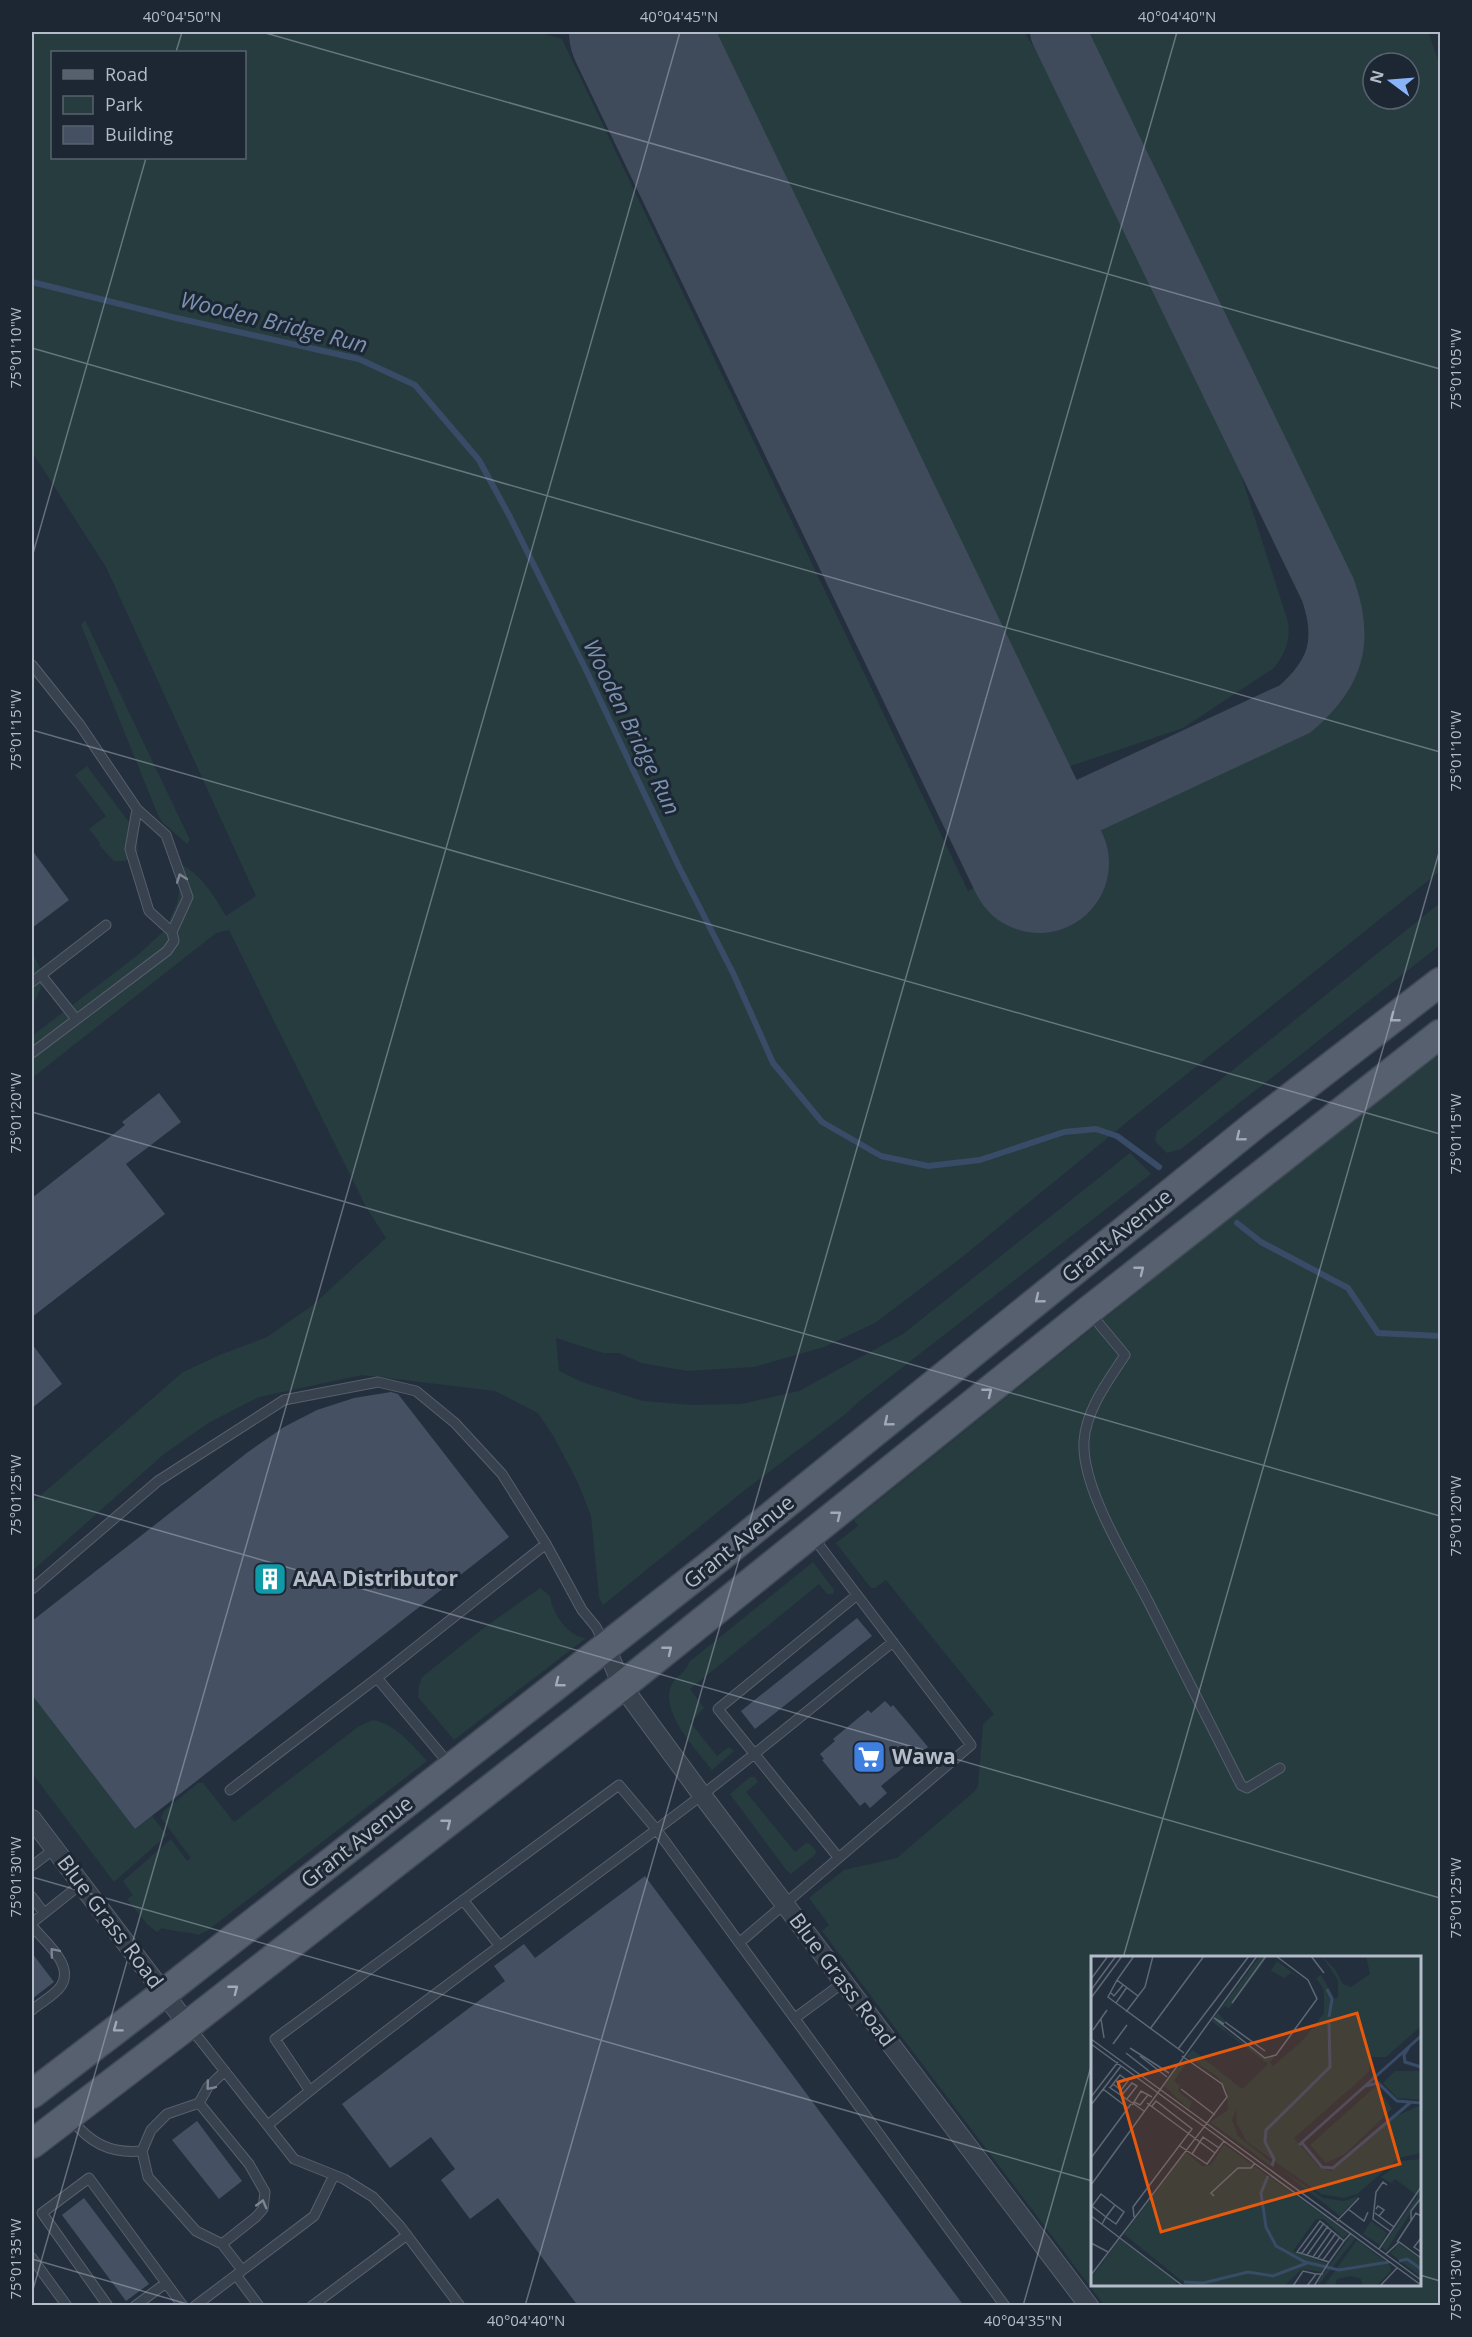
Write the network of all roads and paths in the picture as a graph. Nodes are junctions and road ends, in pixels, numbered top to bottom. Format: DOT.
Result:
graph roads {
  1 [pos="32,665"];
  2 [pos="137,809"];
  3 [pos="106,926"];
  4 [pos="172,932"];
  5 [pos="41,975"];
  6 [pos="32,982"];
  7 [pos="1440,982"];
  8 [pos="76,1019"];
  9 [pos="1440,1034"];
  10 [pos="32,1053"];
  11 [pos="1088,1311"];
  12 [pos="812,1535"];
  13 [pos="546,1544"];
  14 [pos="32,1589"];
  15 [pos="857,1594"];
  16 [pos="893,1642"];
  17 [pos="606,1647"];
  18 [pos="377,1678"];
  19 [pos="622,1686"];
  20 [pos="754,1753"];
  21 [pos="452,1767"];
  22 [pos="1280,1768"];
  23 [pos="230,1790"];
  24 [pos="702,1795"];
  25 [pos="32,1819"];
  26 [pos="656,1829"];
  27 [pos="54,1849"];
  28 [pos="838,1857"];
  29 [pos="32,1866"];
  30 [pos="81,1884"];
  31 [pos="32,1897"];
  32 [pos="463,1900"];
  33 [pos="784,1903"];
  34 [pos="44,1913"];
  35 [pos="32,1925"];
  36 [pos="739,1943"];
  37 [pos="499,1945"];
  38 [pos="844,1982"];
  39 [pos="164,1993"];
  40 [pos="32,2010"];
  41 [pos="795,2018"];
  42 [pos="188,2025"];
  43 [pos="225,2071"];
  44 [pos="310,2091"];
  45 [pos="32,2094"];
  46 [pos="199,2103"];
  47 [pos="68,2116"];
  48 [pos="268,2126"];
  49 [pos="32,2144"];
  50 [pos="142,2151"];
  51 [pos="334,2175"];
  52 [pos="408,2235"];
  53 [pos="222,2244"];
  54 [pos="32,2258"];
  55 [pos="239,2272"];
  56 [pos="166,2283"];
  57 [pos="67,2306"];
  58 [pos="108,2306"];
  59 [pos="135,2306"];
  60 [pos="183,2306"];
  61 [pos="195,2306"];
  62 [pos="259,2306"];
  63 [pos="312,2306"];
  64 [pos="460,2306"];
  65 [pos="1005,2306"];
  66 [pos="1089,2306"];
  1 -- 2 [label="lane"];
  2 -- 4 [label="lane"];
  4 -- 2 [label="lane, one-way"];
  3 -- 5 [label="lane"];
  4 -- 8 [label="lane"];
  5 -- 6 [label="lane"];
  5 -- 8 [label="lane"];
  7 -- 17 [label="main road, Grant Avenue, one-way"];
  8 -- 10 [label="lane"];
  11 -- 9 [label="main road, Grant Avenue, one-way"];
  12 -- 11 [label="main road, Grant Avenue, one-way"];
  11 -- 22 [label="lane"];
  12 -- 15 [label="lane"];
  19 -- 12 [label="main road, Grant Avenue, one-way"];
  13 -- 14 [label="lane"];
  13 -- 17 [label="lane"];
  13 -- 18 [label="lane"];
  15 -- 16 [label="lane"];
  15 -- 20 [label="lane"];
  16 -- 20 [label="lane"];
  16 -- 28 [label="lane"];
  17 -- 19 [label="street, Blue Grass Road"];
  17 -- 21 [label="main road, Grant Avenue, one-way"];
  18 -- 21 [label="lane"];
  18 -- 23 [label="lane"];
  19 -- 24 [label="street, Blue Grass Road"];
  42 -- 19 [label="main road, Grant Avenue, one-way"];
  20 -- 24 [label="lane"];
  20 -- 28 [label="lane"];
  21 -- 39 [label="main road, Grant Avenue"];
  24 -- 26 [label="lane"];
  24 -- 33 [label="street, Blue Grass Road"];
  25 -- 27 [label="street, Blue Grass Road"];
  26 -- 32 [label="lane"];
  26 -- 36 [label="lane"];
  26 -- 37 [label="lane"];
  27 -- 29 [label="lane"];
  27 -- 30 [label="street, Blue Grass Road"];
  28 -- 33 [label="lane"];
  30 -- 34 [label="lane"];
  30 -- 39 [label="street, Blue Grass Road"];
  31 -- 34 [label="lane"];
  32 -- 37 [label="lane"];
  32 -- 44 [label="lane"];
  33 -- 36 [label="lane"];
  33 -- 38 [label="street, Blue Grass Road"];
  34 -- 35 [label="lane"];
  40 -- 35 [label="lane, one-way"];
  36 -- 41 [label="lane"];
  37 -- 44 [label="lane"];
  38 -- 41 [label="lane"];
  38 -- 66 [label="street, Blue Grass Road"];
  39 -- 42 [label="street, Blue Grass Road"];
  39 -- 45 [label="main road, Grant Avenue, one-way"];
  41 -- 65 [label="lane"];
  42 -- 43 [label="lane"];
  42 -- 47 [label="main road, Grant Avenue"];
  43 -- 46 [label="lane, one-way"];
  43 -- 48 [label="lane"];
  44 -- 48 [label="lane"];
  46 -- 50 [label="lane"];
  53 -- 46 [label="lane, one-way"];
  47 -- 49 [label="main road, Grant Avenue"];
  47 -- 50 [label="lane"];
  48 -- 51 [label="lane"];
  50 -- 53 [label="lane"];
  51 -- 52 [label="lane"];
  51 -- 55 [label="lane"];
  52 -- 63 [label="lane"];
  52 -- 64 [label="lane"];
  53 -- 55 [label="lane"];
  54 -- 57 [label="lane"];
  55 -- 61 [label="lane"];
  55 -- 62 [label="lane"];
  56 -- 58 [label="lane"];
  56 -- 59 [label="lane"];
  56 -- 60 [label="lane"];
}
